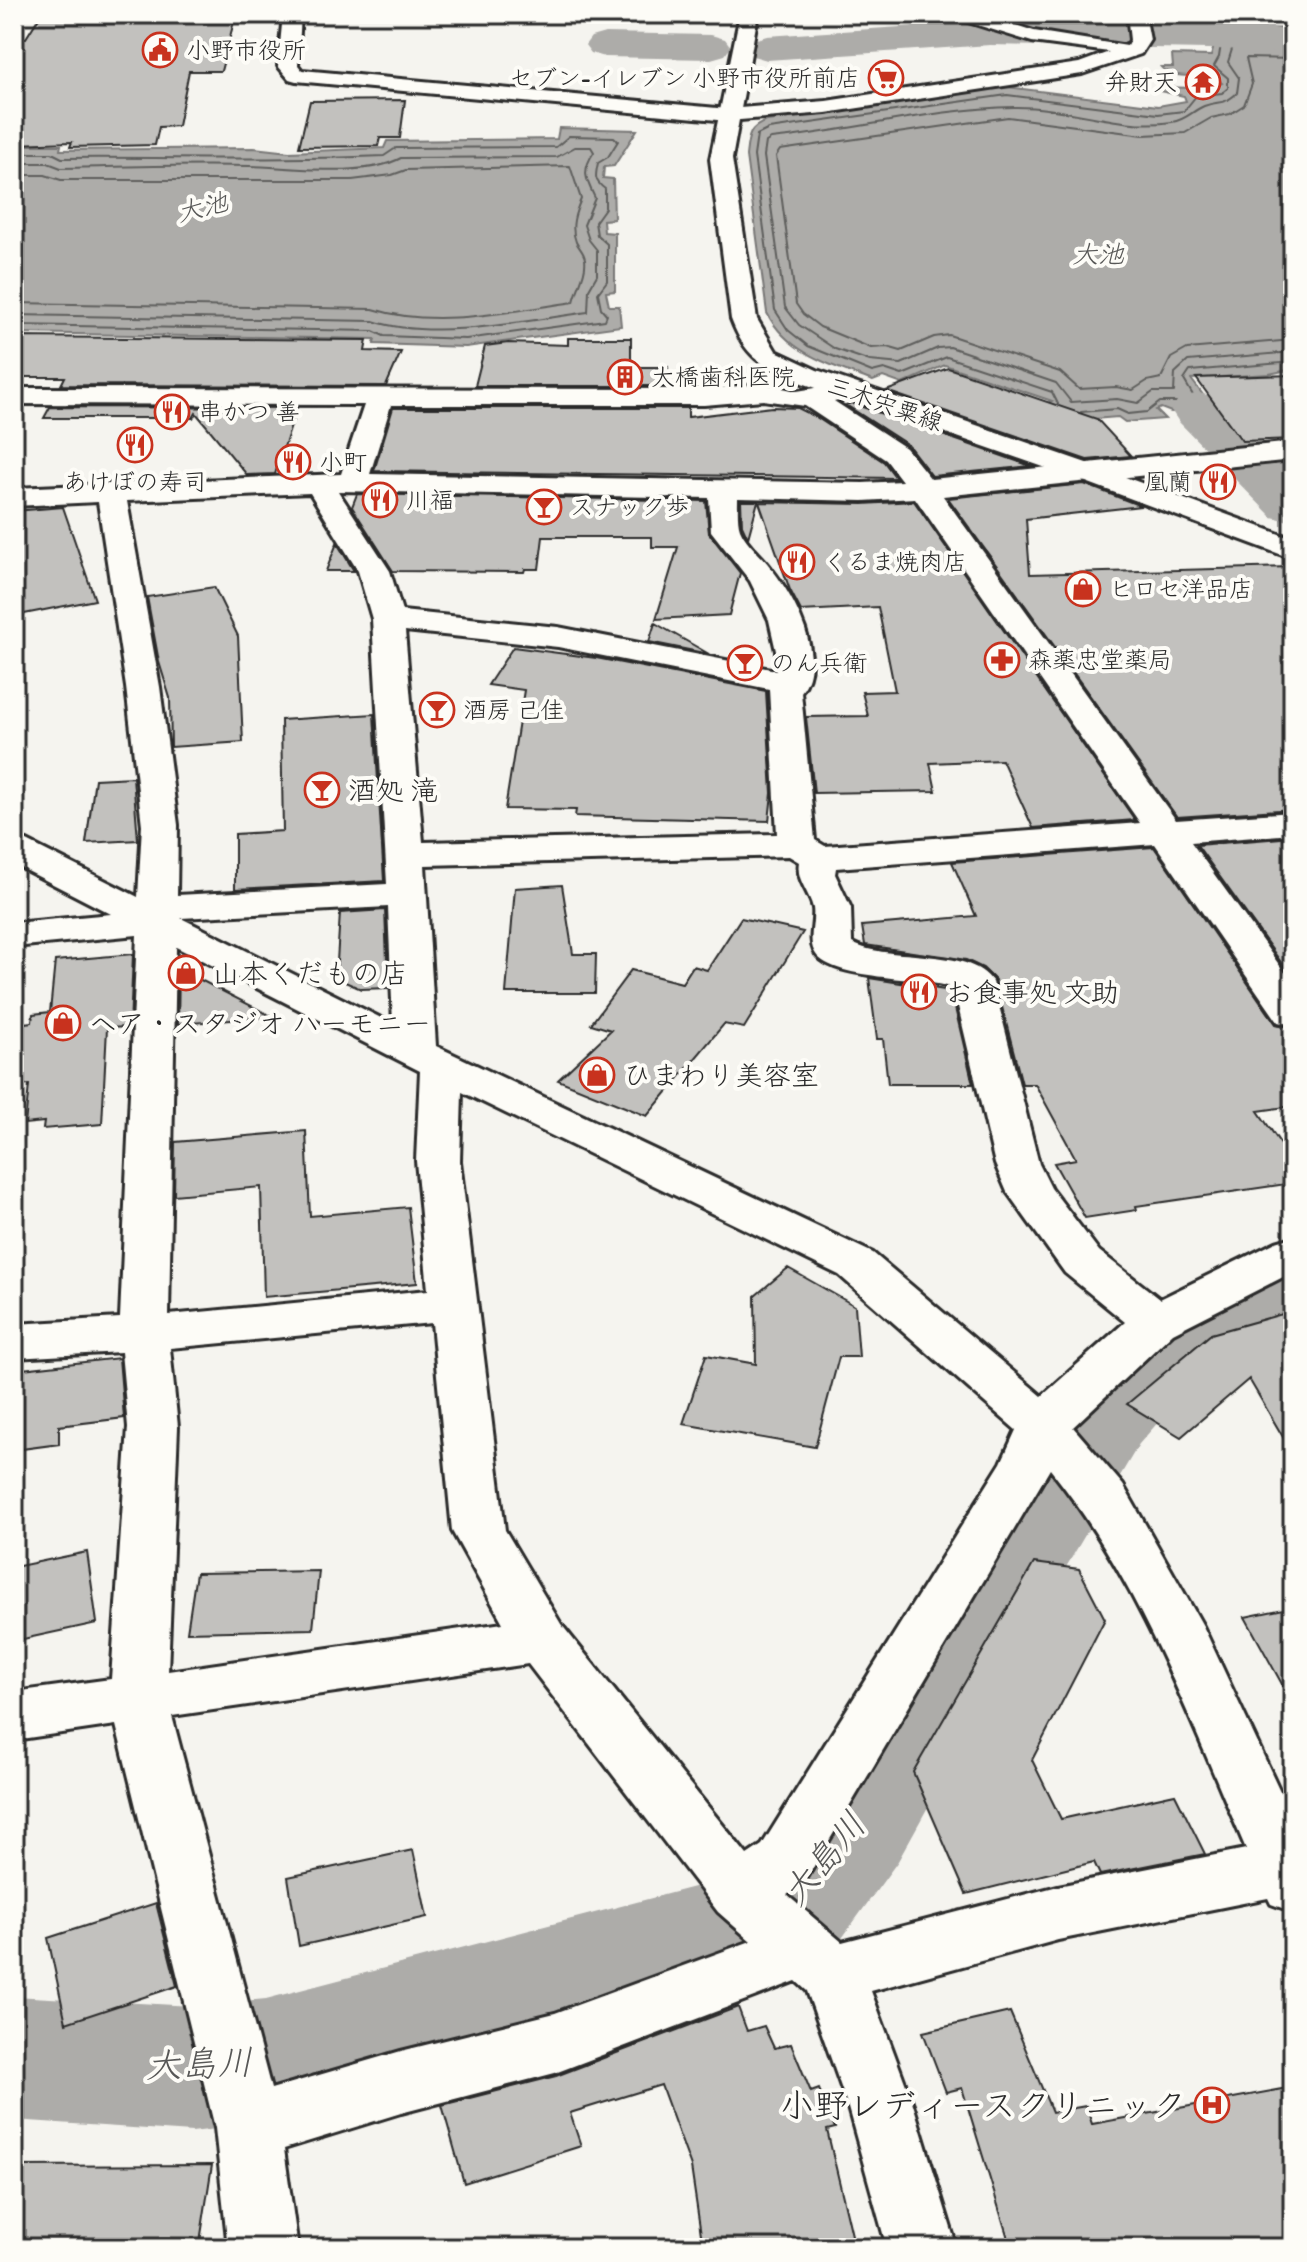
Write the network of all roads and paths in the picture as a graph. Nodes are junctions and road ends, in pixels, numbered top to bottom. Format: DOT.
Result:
graph roads {
  1 [pos="292,14"];
  2 [pos="749,14"];
  3 [pos="962,14"];
  4 [pos="1137,33"];
  5 [pos="728,115"];
  6 [pos="767,357"];
  7 [pos="846,391"];
  8 [pos="763,392"];
  9 [pos="14,396"];
  10 [pos="380,397"];
  11 [pos="811,398"];
  12 [pos="1293,451"];
  13 [pos="1088,473"];
  14 [pos="353,482"];
  15 [pos="319,484"];
  16 [pos="724,487"];
  17 [pos="923,489"];
  18 [pos="111,493"];
  19 [pos="14,497"];
  20 [pos="1293,550"];
  21 [pos="388,619"];
  22 [pos="791,683"];
  23 [pos="1293,823"];
  24 [pos="1166,834"];
  25 [pos="14,849"];
  26 [pos="807,852"];
  27 [pos="405,854"];
  28 [pos="407,894"];
  29 [pos="156,915"];
  30 [pos="14,935"];
  31 [pos="1293,1013"];
  32 [pos="428,1058"];
  33 [pos="1293,1253"];
  34 [pos="454,1304"];
  35 [pos="1156,1321"];
  36 [pos="144,1334"];
  37 [pos="14,1341"];
  38 [pos="1043,1425"];
  39 [pos="541,1640"];
  40 [pos="138,1697"];
  41 [pos="14,1716"];
  42 [pos="1289,1877"];
  43 [pos="740,1893"];
  44 [pos="808,1953"];
  45 [pos="248,2128"];
  46 [pos="263,2248"];
  47 [pos="922,2248"];
  1 -- 5 [label="street"];
  2 -- 5 [label="street"];
  3 -- 4 [label="street"];
  4 -- 5 [label="street"];
  5 -- 6 [label="street"];
  6 -- 7 [label="street, 三木宍粟線"];
  6 -- 8 [label="street"];
  7 -- 11 [label="street"];
  7 -- 13 [label="street, 三木宍粟線"];
  8 -- 10 [label="street"];
  8 -- 11 [label="street"];
  9 -- 10 [label="street"];
  10 -- 14 [label="street"];
  11 -- 17 [label="street"];
  12 -- 13 [label="street"];
  13 -- 17 [label="street"];
  13 -- 20 [label="street, 三木宍粟線"];
  14 -- 15 [label="street"];
  14 -- 16 [label="street"];
  15 -- 18 [label="street"];
  15 -- 21 [label="street"];
  16 -- 17 [label="street"];
  16 -- 22 [label="street"];
  17 -- 24 [label="street"];
  18 -- 19 [label="street"];
  18 -- 29 [label="street"];
  21 -- 22 [label="street"];
  21 -- 27 [label="street"];
  22 -- 26 [label="street"];
  23 -- 24 [label="street"];
  24 -- 26 [label="street"];
  24 -- 31 [label="street"];
  25 -- 29 [label="street"];
  26 -- 27 [label="street"];
  26 -- 35 [label="street"];
  27 -- 28 [label="street"];
  28 -- 29 [label="street"];
  28 -- 32 [label="street"];
  29 -- 30 [label="street"];
  29 -- 32 [label="street"];
  29 -- 36 [label="street"];
  32 -- 34 [label="street"];
  32 -- 38 [label="street"];
  33 -- 35 [label="street"];
  34 -- 36 [label="street"];
  34 -- 39 [label="street"];
  35 -- 38 [label="street"];
  36 -- 37 [label="street"];
  36 -- 40 [label="street"];
  38 -- 42 [label="street"];
  38 -- 43 [label="street"];
  39 -- 40 [label="street"];
  39 -- 43 [label="street"];
  40 -- 41 [label="street"];
  40 -- 45 [label="street"];
  42 -- 44 [label="street"];
  43 -- 44 [label="street"];
  44 -- 45 [label="street"];
  44 -- 47 [label="street"];
  45 -- 46 [label="street"];
}
